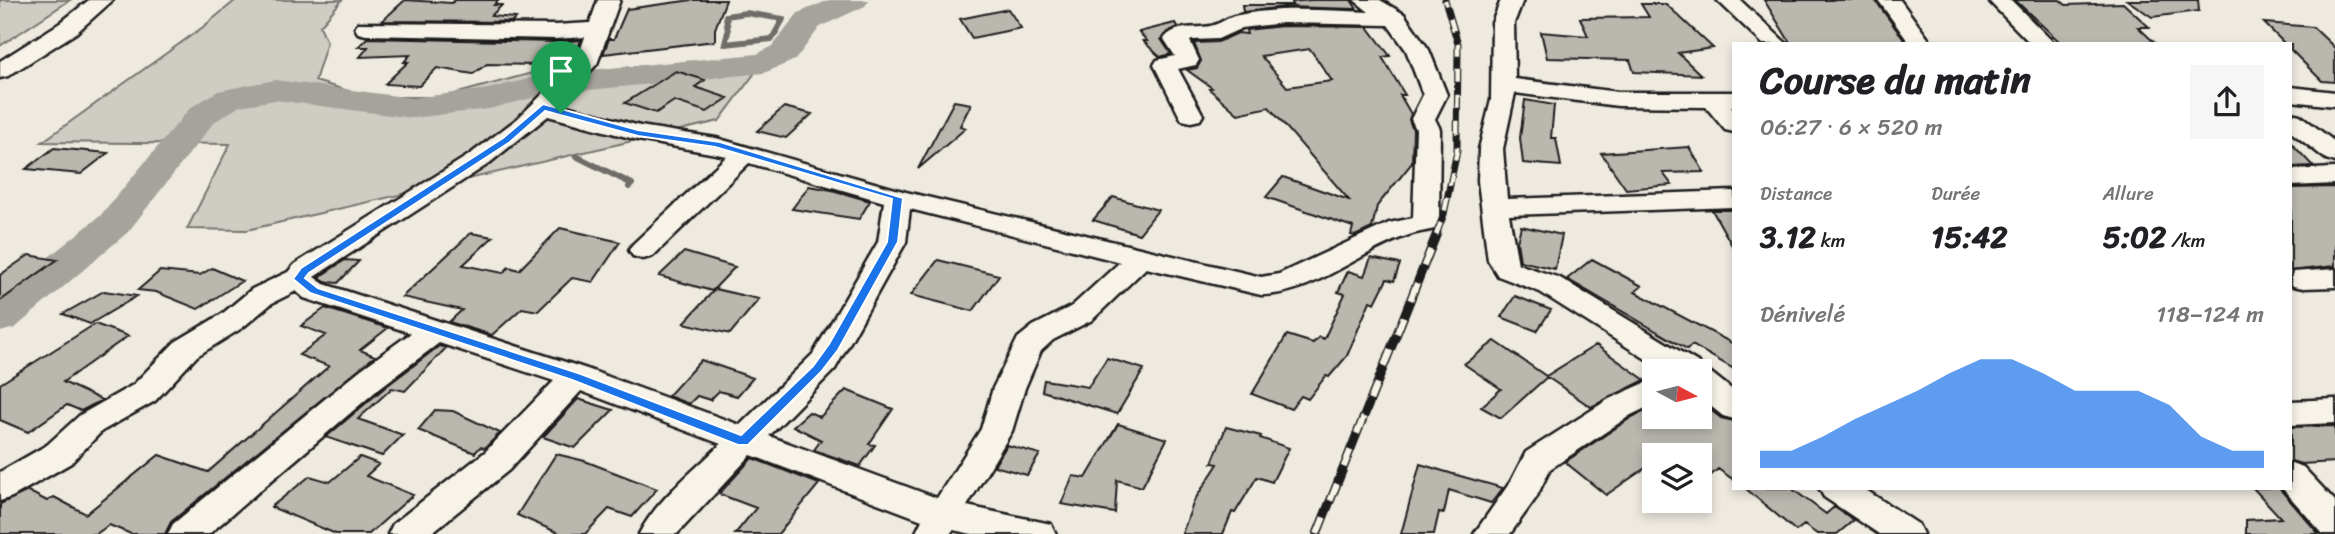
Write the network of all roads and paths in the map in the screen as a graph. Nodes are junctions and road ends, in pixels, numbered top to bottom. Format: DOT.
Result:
graph roads {
  1 [pos="102,0"];
  2 [pos="609,0"];
  3 [pos="1365,0"];
  4 [pos="1512,0"];
  5 [pos="1728,0"];
  6 [pos="1889,0"];
  7 [pos="1999,0"];
  8 [pos="1396,19"];
  9 [pos="366,28"];
  10 [pos="599,29"];
  11 [pos="1774,42"];
  12 [pos="1920,42"];
  13 [pos="2042,42"];
  14 [pos="0,71"];
  15 [pos="1504,84"];
  16 [pos="2292,94"];
  17 [pos="2335,99"];
  18 [pos="1724,100"];
  19 [pos="543,107"];
  20 [pos="1191,115"];
  21 [pos="1732,120"];
  22 [pos="2292,121"];
  23 [pos="744,154"];
  24 [pos="2335,154"];
  25 [pos="2335,176"];
  26 [pos="2292,178"];
  27 [pos="898,198"];
  28 [pos="1732,199"];
  29 [pos="1496,207"];
  30 [pos="643,250"];
  31 [pos="1140,258"];
  32 [pos="2335,278"];
  33 [pos="299,279"];
  34 [pos="2303,279"];
  35 [pos="433,332"];
  36 [pos="1669,359"];
  37 [pos="576,377"];
  38 [pos="1712,390"];
  39 [pos="1642,396"];
  40 [pos="1732,406"];
  41 [pos="2335,411"];
  42 [pos="2292,413"];
  43 [pos="743,442"];
  44 [pos="2292,477"];
  45 [pos="0,488"];
  46 [pos="1839,490"];
  47 [pos="2335,524"];
  48 [pos="939,525"];
  49 [pos="185,534"];
  50 [pos="405,534"];
  51 [pos="656,534"];
  52 [pos="1039,534"];
  53 [pos="1490,534"];
  54 [pos="1906,534"];
  1 -- 14 [label="street"];
  2 -- 10 [label="street"];
  3 -- 8 [label="street"];
  4 -- 15 [label="street"];
  5 -- 11 [label="street"];
  6 -- 12 [label="street"];
  7 -- 13 [label="street"];
  8 -- 20 [label="street"];
  8 -- 31 [label="street"];
  9 -- 10 [label="street"];
  10 -- 19 [label="street"];
  15 -- 18 [label="street"];
  15 -- 29 [label="street"];
  16 -- 17 [label="street"];
  18 -- 21 [label="street"];
  19 -- 23 [label="street"];
  19 -- 33 [label="street"];
  22 -- 24 [label="street"];
  23 -- 27 [label="street"];
  23 -- 30 [label="street"];
  25 -- 26 [label="street"];
  27 -- 31 [label="street"];
  27 -- 43 [label="street"];
  28 -- 29 [label="street"];
  29 -- 36 [label="street"];
  31 -- 48 [label="street"];
  32 -- 34 [label="street"];
  33 -- 35 [label="street"];
  33 -- 45 [label="street"];
  35 -- 37 [label="street"];
  35 -- 49 [label="street"];
  37 -- 43 [label="street"];
  37 -- 50 [label="street"];
  38 -- 40 [label="street"];
  39 -- 53 [label="street"];
  41 -- 42 [label="street"];
  43 -- 48 [label="street"];
  43 -- 51 [label="street"];
  44 -- 47 [label="street"];
  46 -- 54 [label="street"];
  48 -- 52 [label="street"];
}
